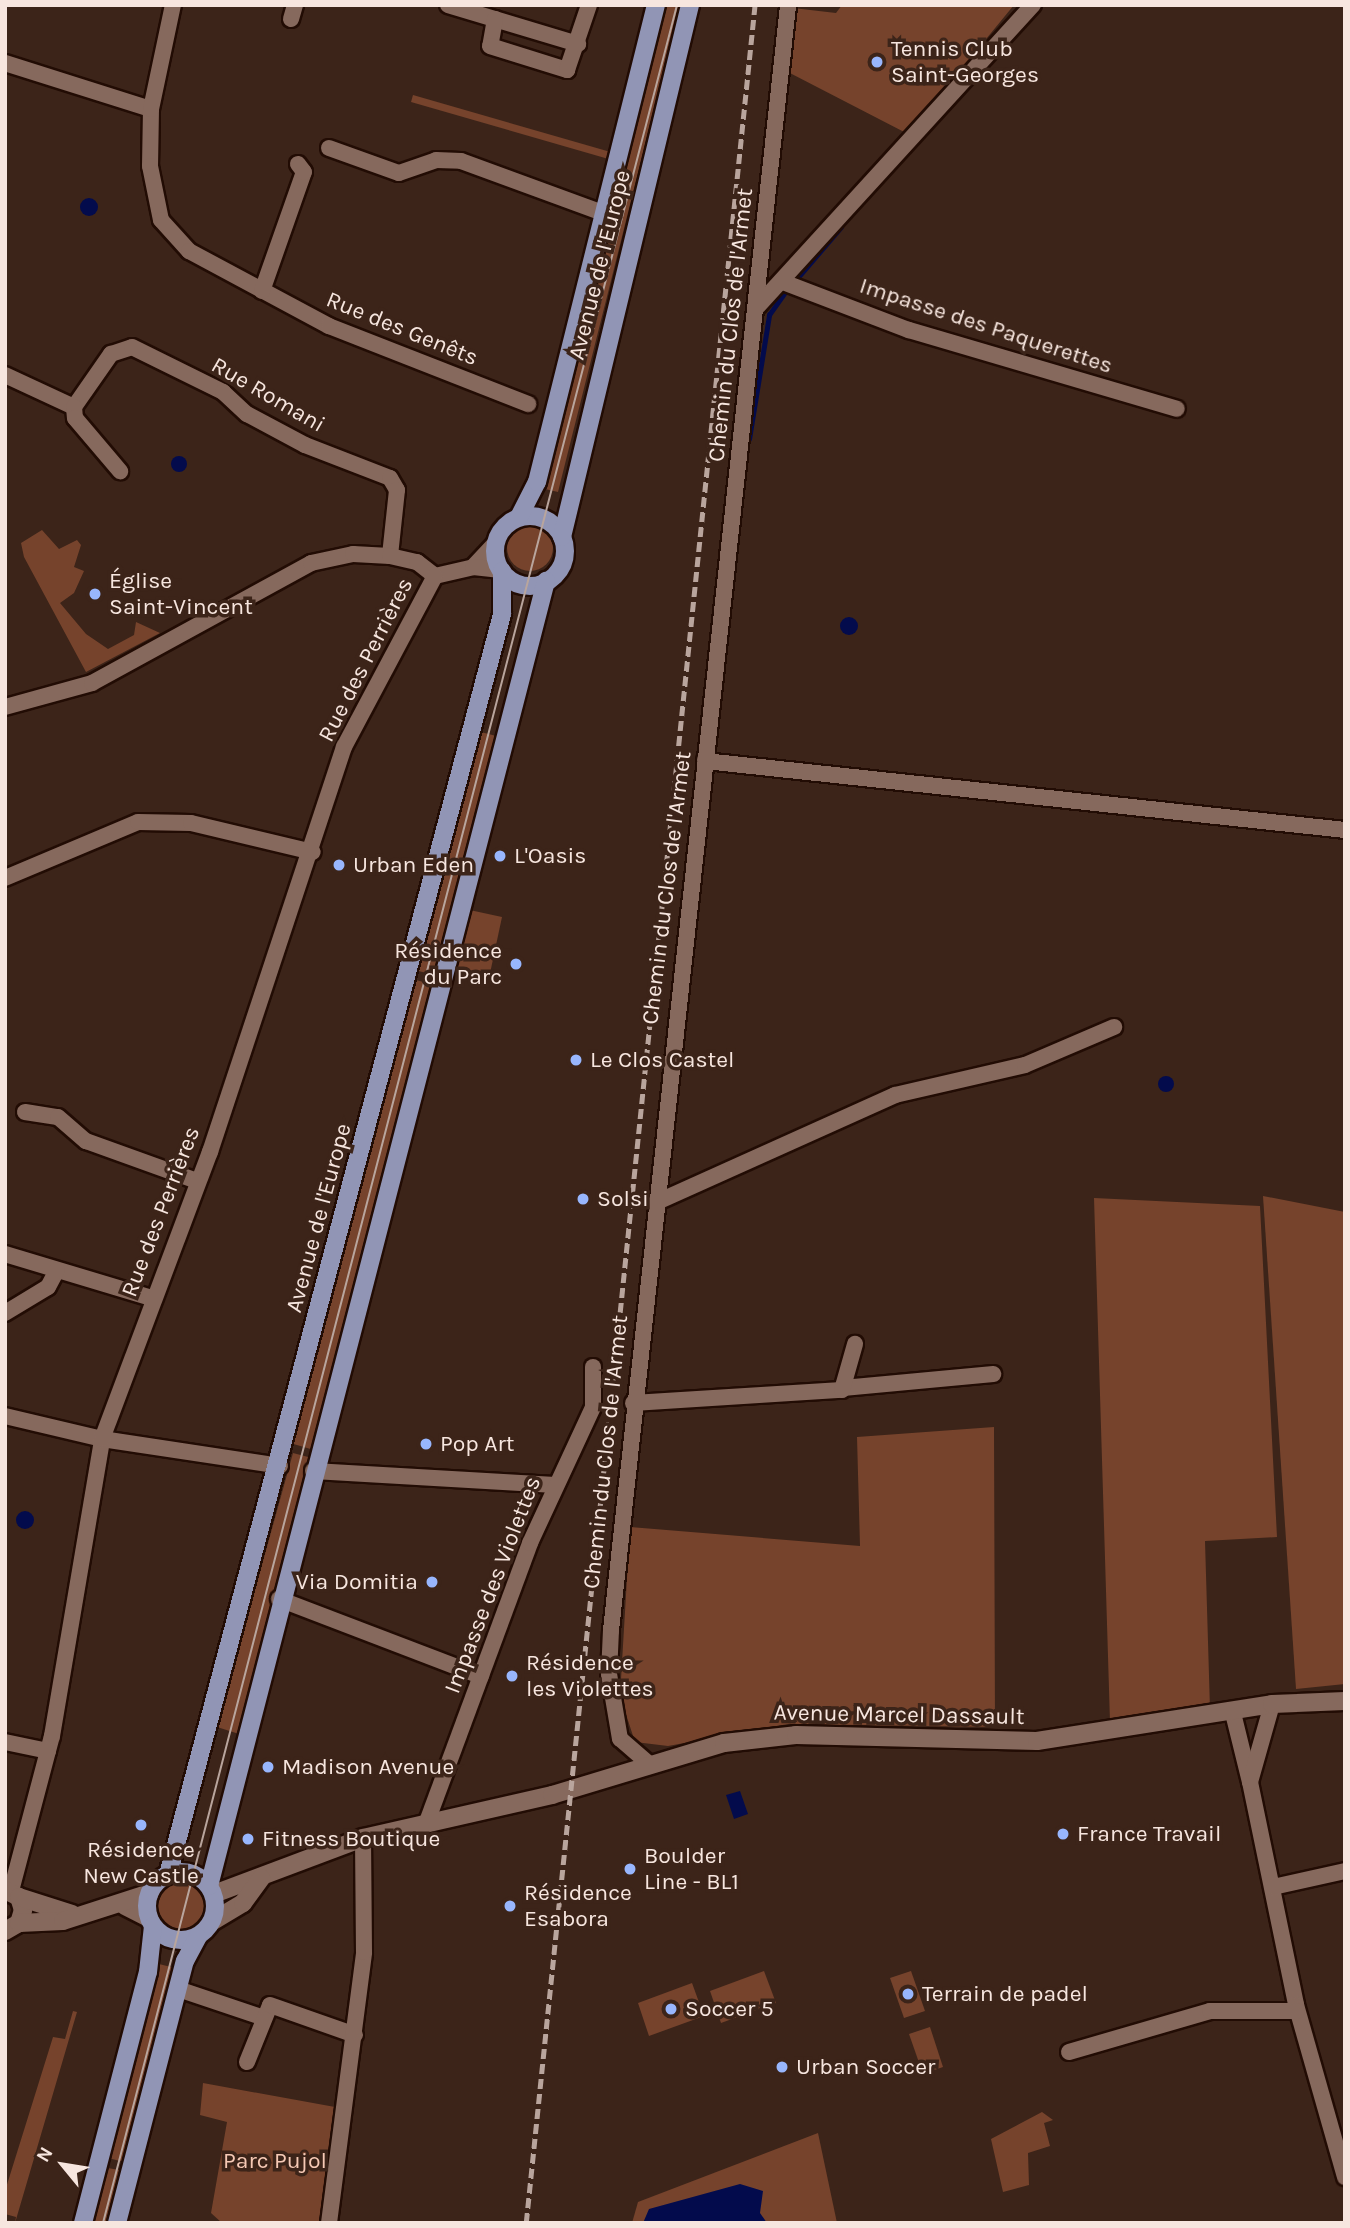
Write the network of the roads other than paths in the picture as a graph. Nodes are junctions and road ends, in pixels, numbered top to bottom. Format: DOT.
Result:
graph roads {
  1 [pos="173,5"];
  2 [pos="448,5"];
  3 [pos="589,5"];
  4 [pos="656,5"];
  5 [pos="690,5"];
  6 [pos="788,5"];
  7 [pos="1033,5"];
  8 [pos="495,19"];
  9 [pos="578,44"];
  10 [pos="5,63"];
  11 [pos="151,109"];
  12 [pos="329,148"];
  13 [pos="298,164"];
  14 [pos="606,214"];
  15 [pos="783,282"];
  16 [pos="262,291"];
  17 [pos="758,306"];
  18 [pos="5,375"];
  19 [pos="528,404"];
  20 [pos="74,407"];
  21 [pos="1177,408"];
  22 [pos="120,471"];
  23 [pos="519,517"];
  24 [pos="562,537"];
  25 [pos="496,542"];
  26 [pos="390,556"];
  27 [pos="473,567"];
  28 [pos="501,571"];
  29 [pos="435,576"];
  30 [pos="546,581"];
  31 [pos="5,707"];
  32 [pos="705,761"];
  33 [pos="1345,830"];
  34 [pos="313,852"];
  35 [pos="5,878"];
  36 [pos="1114,1027"];
  37 [pos="25,1112"];
  38 [pos="197,1181"];
  39 [pos="660,1201"];
  40 [pos="5,1254"];
  41 [pos="57,1270"];
  42 [pos="152,1298"];
  43 [pos="5,1313"];
  44 [pos="855,1343"];
  45 [pos="593,1367"];
  46 [pos="993,1374"];
  47 [pos="843,1388"];
  48 [pos="637,1403"];
  49 [pos="5,1416"];
  50 [pos="103,1439"];
  51 [pos="280,1466"];
  52 [pos="313,1471"];
  53 [pos="556,1485"];
  54 [pos="279,1599"];
  55 [pos="481,1676"];
  56 [pos="1345,1701"];
  57 [pos="1272,1704"];
  58 [pos="1233,1713"];
  59 [pos="5,1742"];
  60 [pos="48,1751"];
  61 [pos="648,1763"];
  62 [pos="1250,1782"];
  63 [pos="428,1819"];
  64 [pos="363,1838"];
  65 [pos="1345,1871"];
  66 [pos="168,1875"];
  67 [pos="261,1878"];
  68 [pos="1273,1887"];
  69 [pos="212,1890"];
  70 [pos="12,1893"];
  71 [pos="150,1893"];
  72 [pos="125,1906"];
  73 [pos="72,1914"];
  74 [pos="213,1921"];
  75 [pos="151,1922"];
  76 [pos="9,1932"];
  77 [pos="198,1937"];
  78 [pos="178,1989"];
  79 [pos="1297,2011"];
  80 [pos="264,2018"];
  81 [pos="355,2035"];
  82 [pos="1069,2052"];
  83 [pos="247,2062"];
  84 [pos="1345,2177"];
  85 [pos="83,2223"];
  86 [pos="117,2223"];
  87 [pos="329,2223"];
  1 -- 11 [label="street, Rue des Genêts"];
  2 -- 8 [label="street"];
  3 -- 9 [label="street"];
  4 -- 14 [label="main road, Avenue de l'Europe"];
  5 -- 24 [label="main road, Avenue de l'Europe"];
  6 -- 17 [label="street, Chemin du Clos de l'Armet"];
  7 -- 15 [label="street"];
  8 -- 9 [label="street"];
  8 -- 9 [label="street"];
  10 -- 11 [label="street"];
  11 -- 16 [label="street, Rue des Genêts"];
  12 -- 14 [label="street"];
  13 -- 16 [label="street"];
  14 -- 23 [label="main road, Avenue de l'Europe"];
  15 -- 17 [label="street"];
  15 -- 21 [label="street, Impasse des Paquerettes"];
  16 -- 19 [label="street, Rue des Genêts"];
  17 -- 32 [label="street, Chemin du Clos de l'Armet"];
  18 -- 20 [label="street"];
  20 -- 22 [label="street"];
  20 -- 26 [label="street, Rue Romani"];
  23 -- 24 [label="main road"];
  23 -- 25 [label="main road"];
  24 -- 30 [label="main road"];
  25 -- 27 [label="street"];
  25 -- 28 [label="main road"];
  26 -- 29 [label="street"];
  26 -- 31 [label="street"];
  27 -- 28 [label="street"];
  27 -- 29 [label="street"];
  28 -- 30 [label="main road"];
  28 -- 51 [label="main road, Avenue de l'Europe"];
  29 -- 34 [label="street, Rue des Perrières"];
  30 -- 52 [label="main road"];
  32 -- 33 [label="street"];
  32 -- 39 [label="street, Chemin du Clos de l'Armet"];
  34 -- 35 [label="street"];
  34 -- 38 [label="street, Rue des Perrières"];
  36 -- 39 [label="street"];
  37 -- 38 [label="street"];
  38 -- 42 [label="street, Rue des Perrières"];
  39 -- 48 [label="street, Chemin du Clos de l'Armet"];
  40 -- 41 [label="street"];
  41 -- 42 [label="street"];
  41 -- 43 [label="street"];
  42 -- 50 [label="street, Rue des Perrières"];
  44 -- 47 [label="street"];
  45 -- 53 [label="street, Impasse des Violettes"];
  46 -- 47 [label="street"];
  47 -- 48 [label="street"];
  48 -- 61 [label="street, Chemin du Clos de l'Armet"];
  49 -- 50 [label="street"];
  50 -- 51 [label="street"];
  50 -- 60 [label="street, Rue des Perrières"];
  51 -- 66 [label="main road, Avenue de l'Europe"];
  52 -- 53 [label="street"];
  52 -- 54 [label="main road"];
  53 -- 55 [label="street, Impasse des Violettes"];
  54 -- 55 [label="street"];
  54 -- 69 [label="main road"];
  55 -- 63 [label="street, Impasse des Violettes"];
  56 -- 57 [label="street, Avenue Marcel Dassault"];
  57 -- 58 [label="street, Avenue Marcel Dassault"];
  57 -- 62 [label="street"];
  58 -- 61 [label="street, Avenue Marcel Dassault"];
  58 -- 62 [label="street"];
  59 -- 60 [label="street"];
  60 -- 70 [label="street, Rue des Perrières"];
  61 -- 63 [label="street, Avenue Marcel Dassault"];
  62 -- 68 [label="street"];
  63 -- 64 [label="street, Avenue Marcel Dassault"];
  64 -- 67 [label="street, Avenue Marcel Dassault"];
  64 -- 81 [label="street"];
  65 -- 68 [label="street"];
  66 -- 69 [label="main road"];
  66 -- 71 [label="main road"];
  67 -- 69 [label="street, Avenue Marcel Dassault"];
  67 -- 74 [label="street, Avenue Marcel Dassault"];
  68 -- 79 [label="street"];
  69 -- 74 [label="main road"];
  70 -- 73 [label="street"];
  70 -- 76 [label="street"];
  71 -- 72 [label="street"];
  71 -- 75 [label="main road"];
  72 -- 73 [label="street"];
  72 -- 75 [label="street"];
  73 -- 76 [label="street"];
  74 -- 77 [label="main road"];
  75 -- 77 [label="main road"];
  75 -- 85 [label="main road"];
  77 -- 78 [label="main road"];
  78 -- 80 [label="street"];
  78 -- 86 [label="main road"];
  79 -- 82 [label="street"];
  79 -- 84 [label="street"];
  80 -- 81 [label="street"];
  80 -- 83 [label="street"];
  81 -- 87 [label="street"];
}
